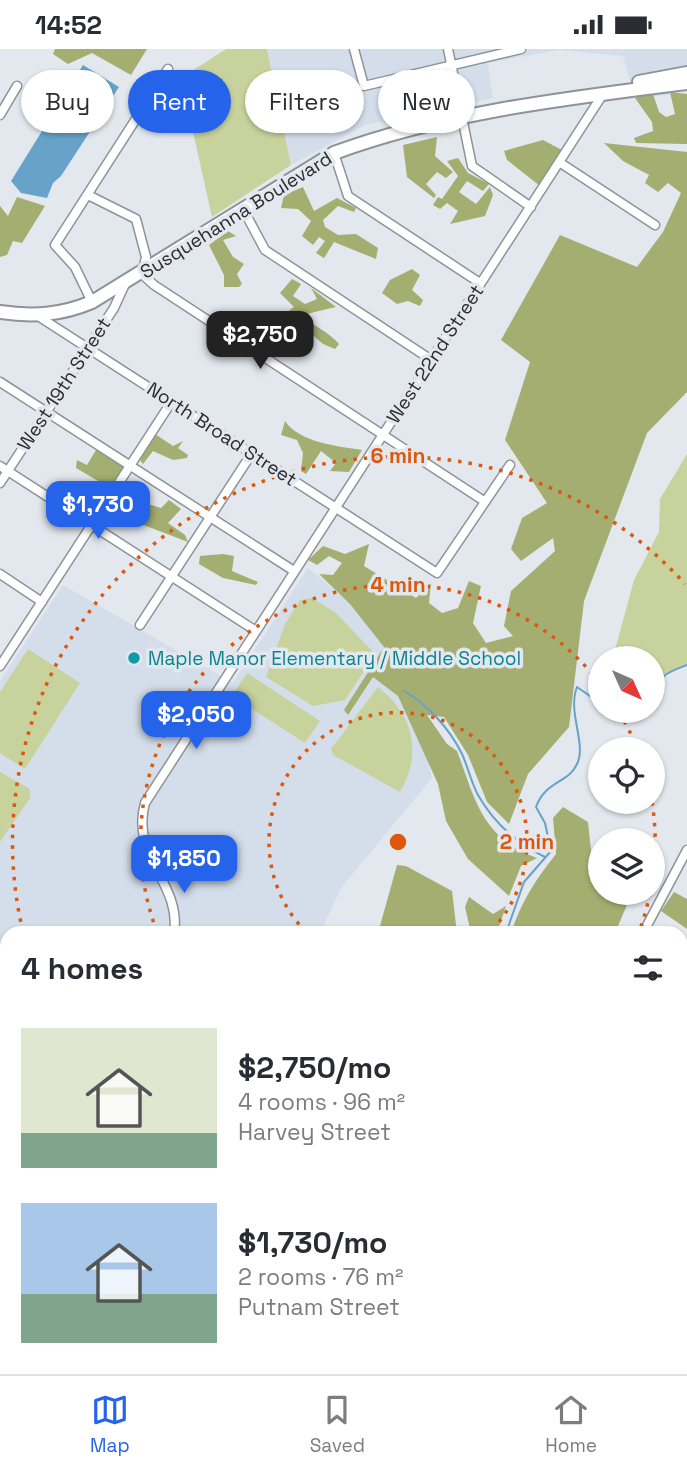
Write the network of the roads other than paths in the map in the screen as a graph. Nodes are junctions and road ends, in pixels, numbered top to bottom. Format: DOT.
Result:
graph roads {
  1 [pos="354,49"];
  2 [pos="448,49"];
  3 [pos="522,49"];
  4 [pos="452,67"];
  5 [pos="168,69"];
  6 [pos="453,70"];
  7 [pos="687,73"];
  8 [pos="687,83"];
  9 [pos="17,86"];
  10 [pos="603,94"];
  11 [pos="0,115"];
  12 [pos="475,117"];
  13 [pos="397,133"];
  14 [pos="464,133"];
  15 [pos="334,153"];
  16 [pos="559,162"];
  17 [pos="88,195"];
  18 [pos="531,207"];
  19 [pos="243,209"];
  20 [pos="654,225"];
  21 [pos="142,274"];
  22 [pos="480,283"];
  23 [pos="125,284"];
  24 [pos="92,302"];
  25 [pos="0,312"];
  26 [pos="38,316"];
  27 [pos="89,347"];
  28 [pos="430,359"];
  29 [pos="0,382"];
  30 [pos="172,401"];
  31 [pos="46,412"];
  32 [pos="383,434"];
  33 [pos="253,453"];
  34 [pos="510,465"];
  35 [pos="130,466"];
  36 [pos="4,468"];
  37 [pos="0,483"];
  38 [pos="484,501"];
  39 [pos="336,508"];
  40 [pos="210,519"];
  41 [pos="92,525"];
  42 [pos="294,571"];
  43 [pos="0,574"];
  44 [pos="172,577"];
  45 [pos="42,602"];
  46 [pos="141,625"];
  47 [pos="256,631"];
  48 [pos="0,666"];
  49 [pos="687,850"];
  50 [pos="174,926"];
  51 [pos="647,926"];
  1 -- 4 [label="street"];
  2 -- 4 [label="street"];
  3 -- 4 [label="street"];
  4 -- 6 [label="street"];
  5 -- 17 [label="street"];
  7 -- 10 [label="highway, Susquehanna Boulevard"];
  8 -- 10 [label="highway, Susquehanna Boulevard"];
  9 -- 11 [label="street"];
  10 -- 12 [label="highway, Susquehanna Boulevard"];
  10 -- 16 [label="street, West 22nd Street"];
  13 -- 15 [label="highway, Susquehanna Boulevard"];
  14 -- 18 [label="street"];
  15 -- 19 [label="highway, Susquehanna Boulevard"];
  15 -- 22 [label="street"];
  16 -- 18 [label="street, West 22nd Street"];
  16 -- 20 [label="street"];
  17 -- 21 [label="street"];
  17 -- 24 [label="street"];
  18 -- 22 [label="street, West 22nd Street"];
  19 -- 21 [label="highway, Susquehanna Boulevard"];
  19 -- 28 [label="street"];
  21 -- 23 [label="highway, Susquehanna Boulevard"];
  21 -- 32 [label="street"];
  22 -- 28 [label="street, West 22nd Street"];
  23 -- 24 [label="highway, Susquehanna Boulevard"];
  23 -- 27 [label="street, West 19th Street"];
  24 -- 26 [label="highway, Susquehanna Boulevard"];
  25 -- 26 [label="highway, North Broad Street"];
  26 -- 27 [label="street, North Broad Street"];
  27 -- 30 [label="street, North Broad Street"];
  27 -- 31 [label="street, West 19th Street"];
  28 -- 32 [label="street, West 22nd Street"];
  29 -- 31 [label="street"];
  30 -- 33 [label="street, North Broad Street"];
  30 -- 35 [label="street"];
  31 -- 35 [label="street"];
  31 -- 36 [label="street, West 19th Street"];
  32 -- 38 [label="street"];
  32 -- 39 [label="street, West 22nd Street"];
  33 -- 39 [label="street, North Broad Street"];
  33 -- 40 [label="street"];
  34 -- 38 [label="street"];
  35 -- 40 [label="street"];
  35 -- 41 [label="street"];
  36 -- 37 [label="street, West 19th Street"];
  36 -- 41 [label="street"];
  38 -- 39 [label="street, North Broad Street"];
  39 -- 42 [label="street, West 22nd Street"];
  40 -- 42 [label="street"];
  40 -- 44 [label="street"];
  41 -- 44 [label="street"];
  41 -- 45 [label="street"];
  42 -- 47 [label="street, West 22nd Street"];
  43 -- 45 [label="street"];
  44 -- 46 [label="street"];
  44 -- 47 [label="street"];
  45 -- 48 [label="street"];
  47 -- 50 [label="street, West 22nd Street"];
  49 -- 51 [label="street"];
}
